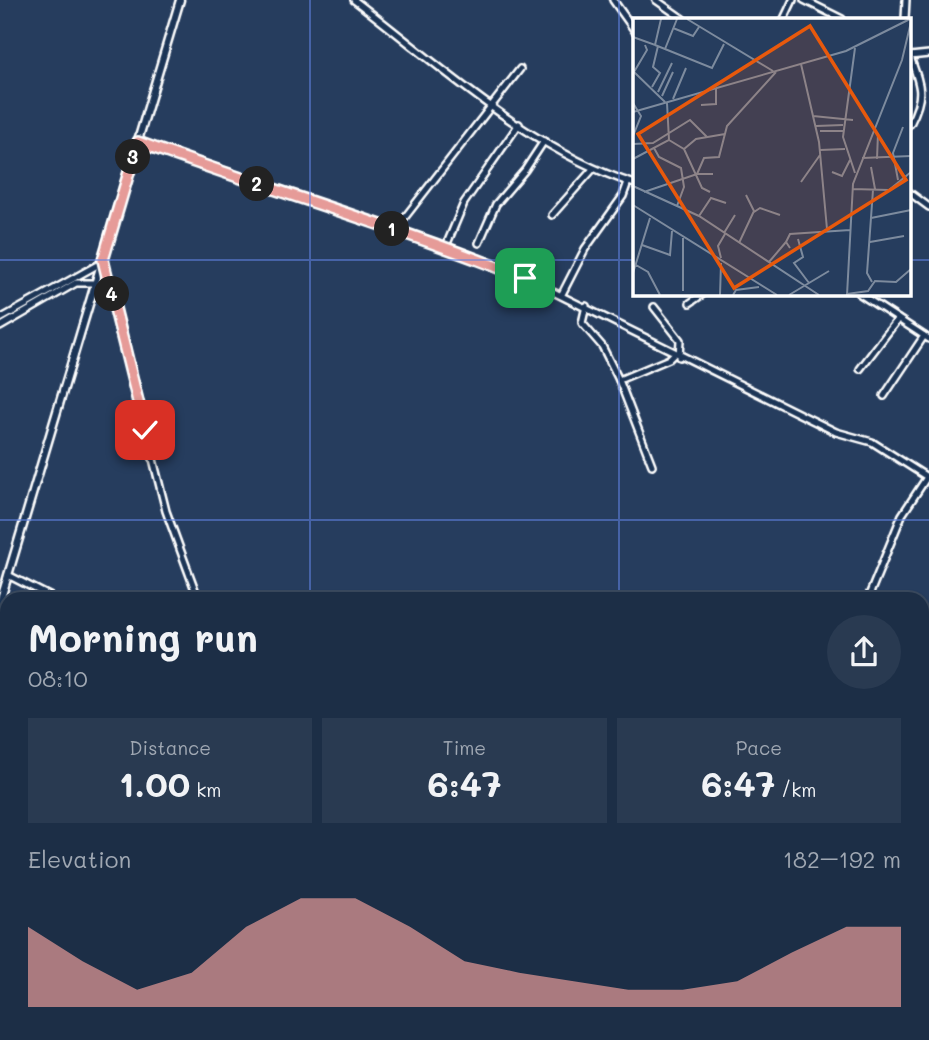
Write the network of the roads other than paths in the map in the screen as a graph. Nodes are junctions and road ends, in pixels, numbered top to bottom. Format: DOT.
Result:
graph roads {
  1 [pos="180,0"];
  2 [pos="354,0"];
  3 [pos="613,0"];
  4 [pos="656,0"];
  5 [pos="793,0"];
  6 [pos="804,0"];
  7 [pos="906,0"];
  8 [pos="682,18"];
  9 [pos="784,18"];
  10 [pos="840,18"];
  11 [pos="905,18"];
  12 [pos="633,28"];
  13 [pos="912,62"];
  14 [pos="520,69"];
  15 [pos="491,104"];
  16 [pos="912,120"];
  17 [pos="519,124"];
  18 [pos="544,141"];
  19 [pos="138,142"];
  20 [pos="593,169"];
  21 [pos="628,182"];
  22 [pos="633,183"];
  23 [pos="912,194"];
  24 [pos="929,207"];
  25 [pos="552,215"];
  26 [pos="395,230"];
  27 [pos="479,243"];
  28 [pos="446,246"];
  29 [pos="102,261"];
  30 [pos="94,283"];
  31 [pos="562,293"];
  32 [pos="700,296"];
  33 [pos="863,296"];
  34 [pos="690,303"];
  35 [pos="586,306"];
  36 [pos="654,307"];
  37 [pos="0,319"];
  38 [pos="898,320"];
  39 [pos="0,327"];
  40 [pos="927,338"];
  41 [pos="677,355"];
  42 [pos="860,369"];
  43 [pos="619,380"];
  44 [pos="884,396"];
  45 [pos="652,465"];
  46 [pos="928,476"];
  47 [pos="8,575"];
  48 [pos="3,592"];
  49 [pos="41,592"];
  50 [pos="196,592"];
  51 [pos="870,592"];
  1 -- 19 [label="main road"];
  2 -- 15 [label="street"];
  3 -- 12 [label="street"];
  4 -- 8 [label="street"];
  5 -- 9 [label="street"];
  6 -- 10 [label="street"];
  7 -- 11 [label="street"];
  13 -- 16 [label="street"];
  14 -- 15 [label="street"];
  15 -- 17 [label="street"];
  15 -- 26 [label="street"];
  17 -- 18 [label="street"];
  17 -- 28 [label="street"];
  18 -- 20 [label="street"];
  18 -- 27 [label="street"];
  19 -- 26 [label="street"];
  19 -- 29 [label="main road"];
  20 -- 21 [label="street"];
  20 -- 25 [label="street"];
  21 -- 22 [label="street"];
  21 -- 31 [label="street"];
  23 -- 24 [label="street"];
  26 -- 28 [label="street"];
  28 -- 31 [label="street"];
  29 -- 30 [label="main road"];
  29 -- 37 [label="street"];
  29 -- 50 [label="street"];
  30 -- 39 [label="street"];
  30 -- 47 [label="main road"];
  31 -- 35 [label="street"];
  32 -- 34 [label="street"];
  33 -- 38 [label="street"];
  35 -- 41 [label="street"];
  35 -- 43 [label="street"];
  36 -- 41 [label="street"];
  38 -- 40 [label="street"];
  38 -- 42 [label="street"];
  40 -- 44 [label="street"];
  41 -- 43 [label="street"];
  41 -- 46 [label="street"];
  43 -- 45 [label="street"];
  46 -- 51 [label="street"];
  47 -- 48 [label="main road"];
  47 -- 49 [label="street"];
}
